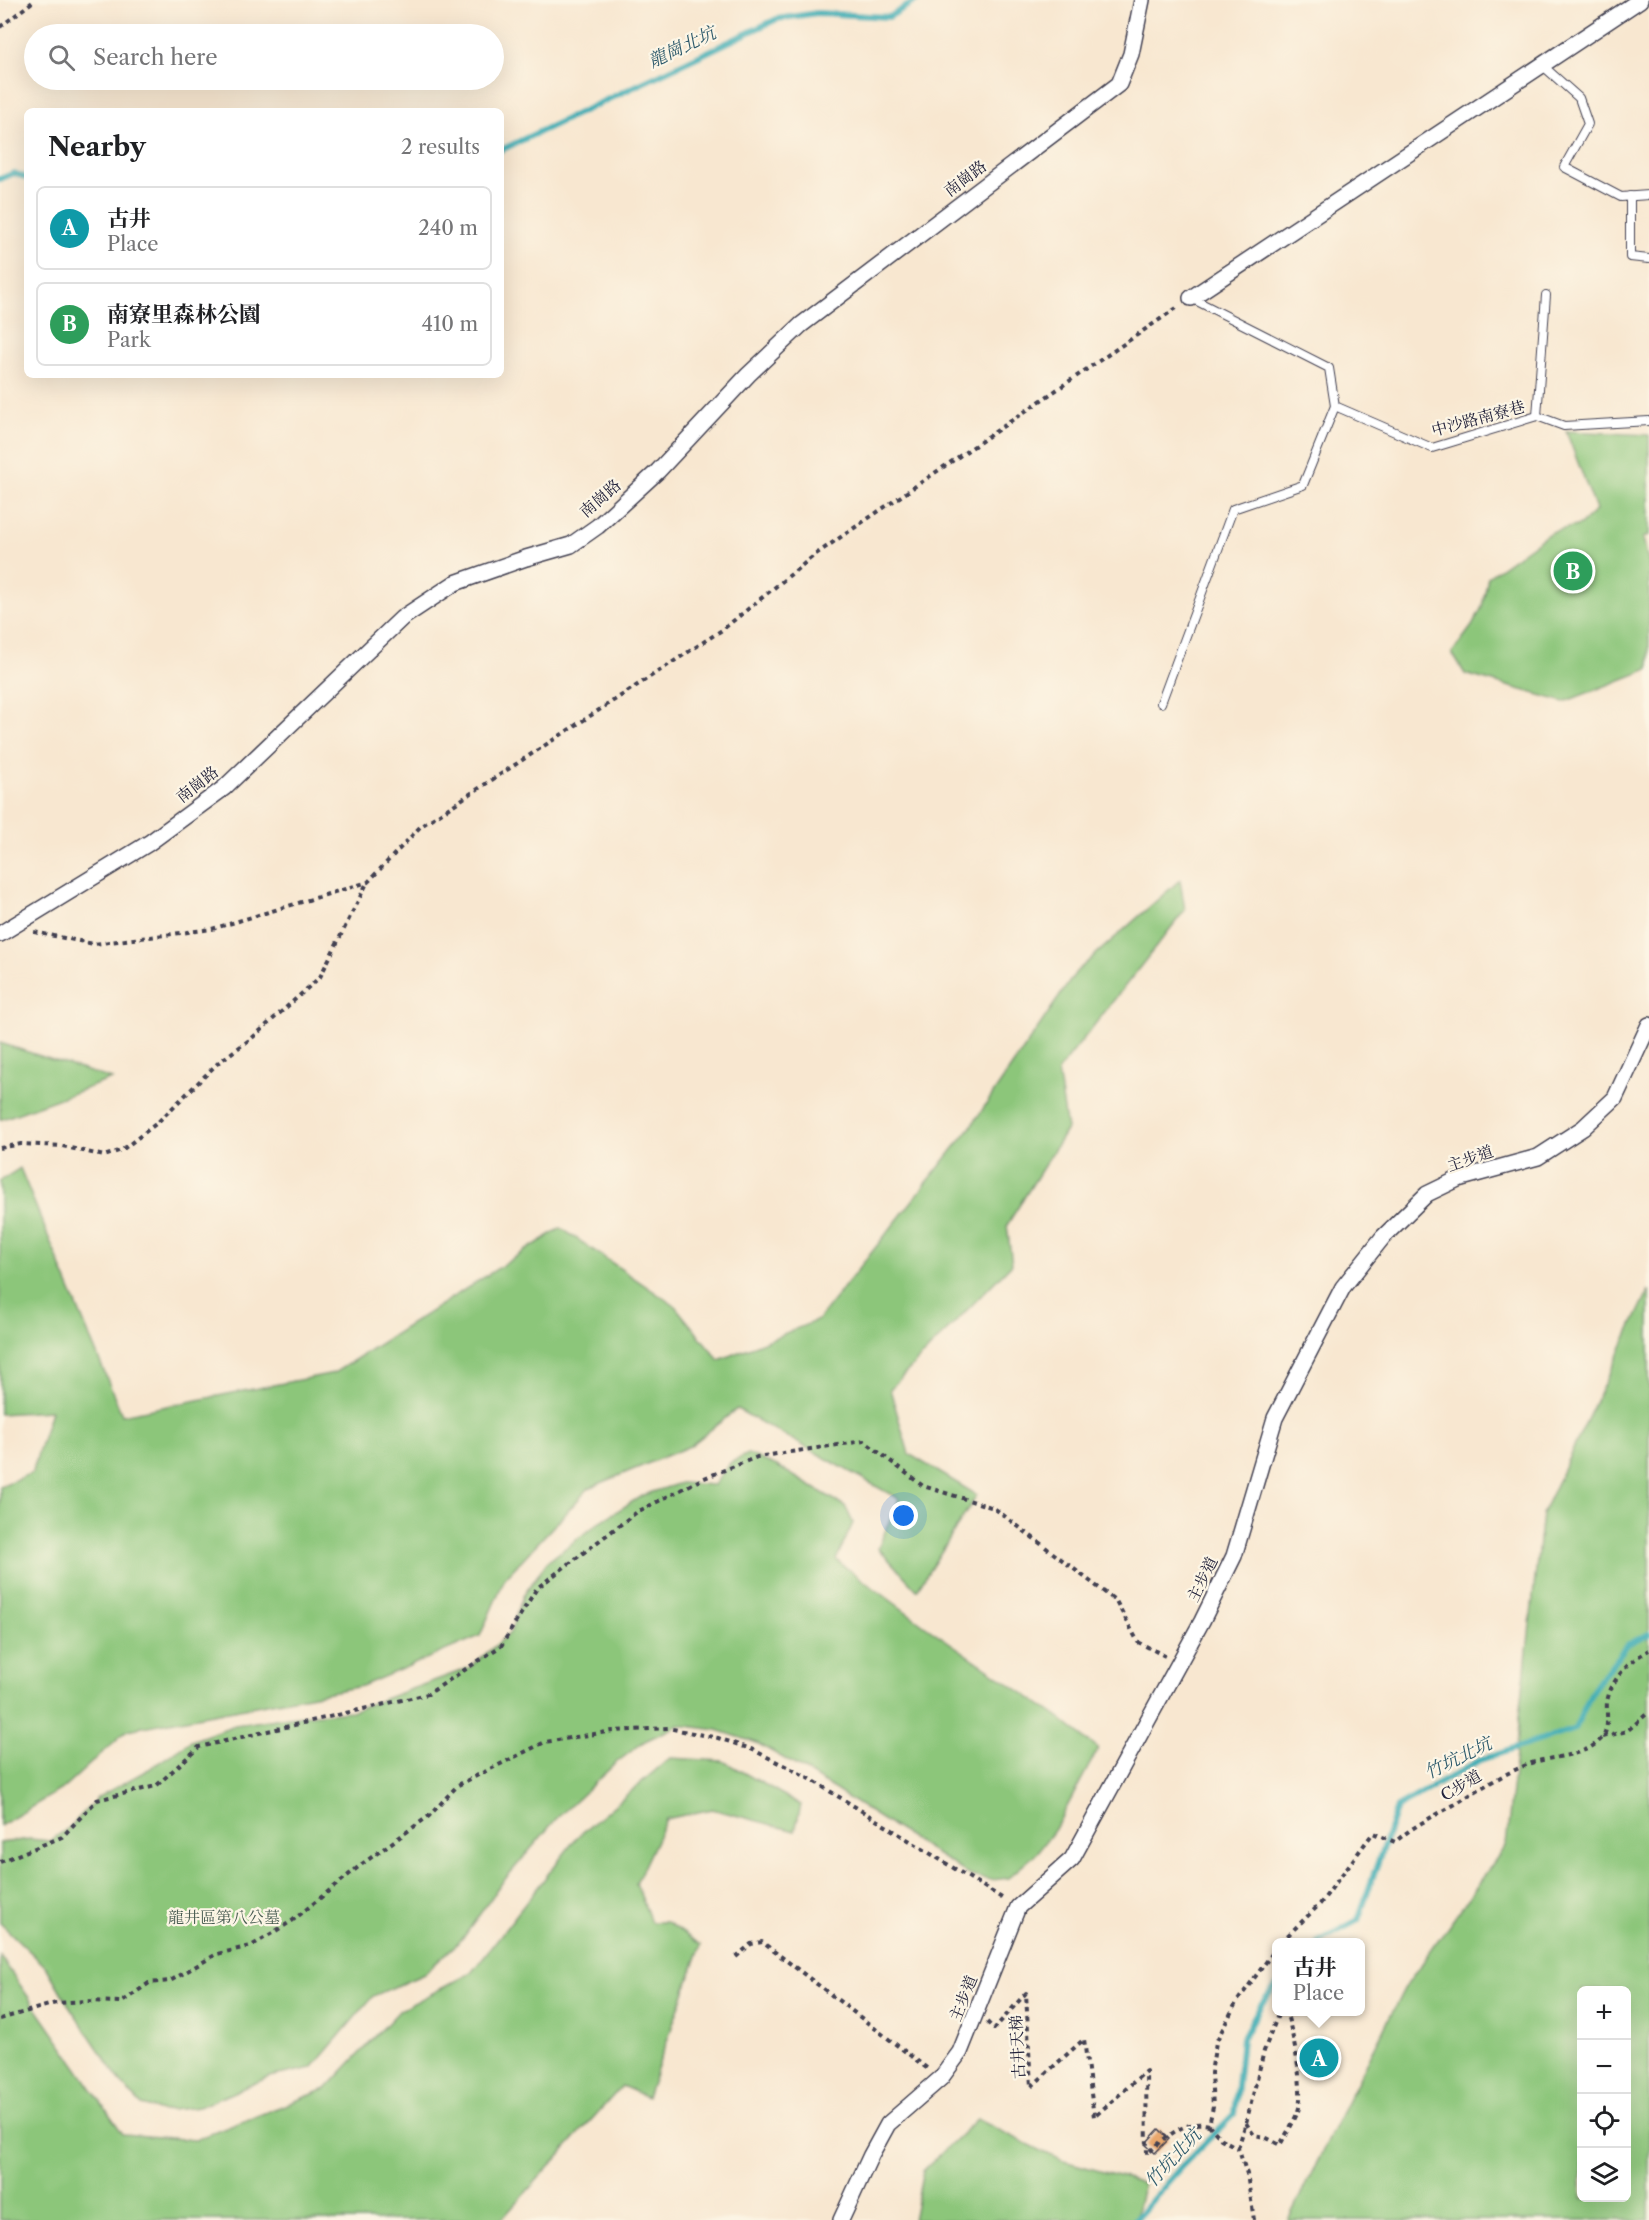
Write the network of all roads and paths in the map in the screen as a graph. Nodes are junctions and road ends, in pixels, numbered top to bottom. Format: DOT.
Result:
graph roads {
  1 [pos="35,0"];
  2 [pos="1142,0"];
  3 [pos="1640,0"];
  4 [pos="0,27"];
  5 [pos="1542,65"];
  6 [pos="1649,195"];
  7 [pos="1630,196"];
  8 [pos="1649,259"];
  9 [pos="1546,295"];
  10 [pos="1191,298"];
  11 [pos="1335,406"];
  12 [pos="1537,416"];
  13 [pos="1649,421"];
  14 [pos="1161,703"];
  15 [pos="368,882"];
  16 [pos="6,931"];
  17 [pos="1649,1025"];
  18 [pos="0,1148"];
  19 [pos="1649,1650"];
  20 [pos="1179,1663"];
  21 [pos="1649,1712"];
  22 [pos="1603,1737"];
  23 [pos="0,1862"];
  24 [pos="1018,1907"];
  25 [pos="1285,1938"];
  26 [pos="1272,1954"];
  27 [pos="736,1956"];
  28 [pos="977,2011"];
  29 [pos="1277,2016"];
  30 [pos="1288,2016"];
  31 [pos="0,2019"];
  32 [pos="940,2078"];
  33 [pos="1246,2123"];
  34 [pos="1209,2125"];
  35 [pos="1238,2148"];
  36 [pos="841,2220"];
  37 [pos="1254,2220"];
  1 -- 4 [label="path"];
  2 -- 16 [label="street, 南崗路"];
  3 -- 5 [label="street"];
  5 -- 7 [label="lane"];
  5 -- 10 [label="street"];
  6 -- 7 [label="lane"];
  7 -- 8 [label="lane"];
  9 -- 12 [label="lane"];
  10 -- 11 [label="lane"];
  10 -- 15 [label="path"];
  11 -- 12 [label="lane, 中沙路南寮巷"];
  11 -- 14 [label="lane"];
  12 -- 13 [label="lane, 中沙路南寮巷"];
  15 -- 16 [label="path"];
  15 -- 18 [label="path"];
  17 -- 20 [label="street, 主步道"];
  19 -- 22 [label="path"];
  20 -- 23 [label="path"];
  20 -- 24 [label="street, 主步道"];
  21 -- 22 [label="path, C步道"];
  22 -- 25 [label="path, C步道"];
  24 -- 28 [label="street, 主步道"];
  24 -- 31 [label="path"];
  26 -- 34 [label="path"];
  27 -- 32 [label="path"];
  28 -- 32 [label="street, 主步道"];
  28 -- 34 [label="path, 古井天梯"];
  29 -- 33 [label="path"];
  30 -- 33 [label="path"];
  32 -- 36 [label="street, 主步道"];
  33 -- 35 [label="path"];
  34 -- 35 [label="path"];
  35 -- 37 [label="path"];
}
